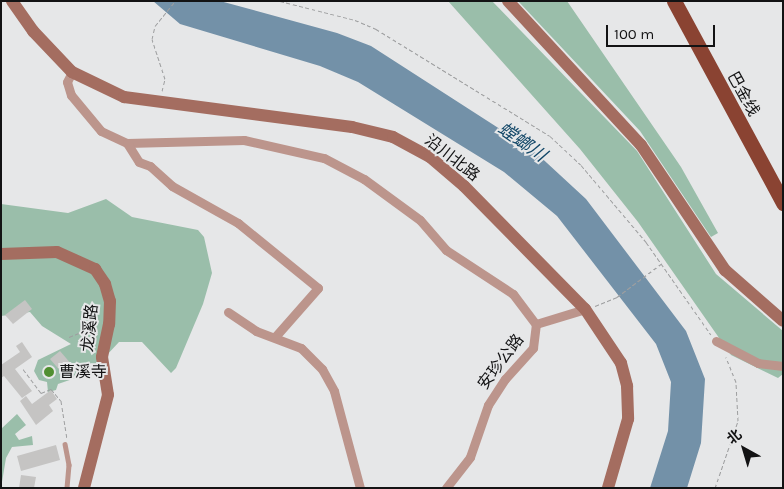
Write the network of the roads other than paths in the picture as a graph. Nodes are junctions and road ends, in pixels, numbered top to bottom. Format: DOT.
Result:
graph roads {
  1 [pos="12,1"];
  2 [pos="508,1"];
  3 [pos="674,1"];
  4 [pos="72,72"];
  5 [pos="127,143"];
  6 [pos="783,202"];
  7 [pos="1,254"];
  8 [pos="585,309"];
  9 [pos="228,312"];
  10 [pos="783,321"];
  11 [pos="536,324"];
  12 [pos="275,337"];
  13 [pos="716,341"];
  14 [pos="783,366"];
  15 [pos="66,444"];
  16 [pos="66,488"];
  17 [pos="84,488"];
  18 [pos="360,488"];
  19 [pos="446,488"];
  20 [pos="608,488"];
  1 -- 4 [label="main road, 沿川北路"];
  2 -- 10 [label="main road"];
  3 -- 6 [label="highway, 巴金线"];
  4 -- 5 [label="street"];
  4 -- 8 [label="main road, 沿川北路"];
  5 -- 11 [label="street"];
  5 -- 12 [label="street"];
  7 -- 17 [label="main road, 龙溪路"];
  8 -- 11 [label="street, 安珍公路"];
  8 -- 20 [label="main road, 沿川北路"];
  9 -- 12 [label="street"];
  11 -- 19 [label="street, 安珍公路"];
  12 -- 18 [label="street"];
  13 -- 14 [label="street"];
  15 -- 16 [label="lane"];
}
